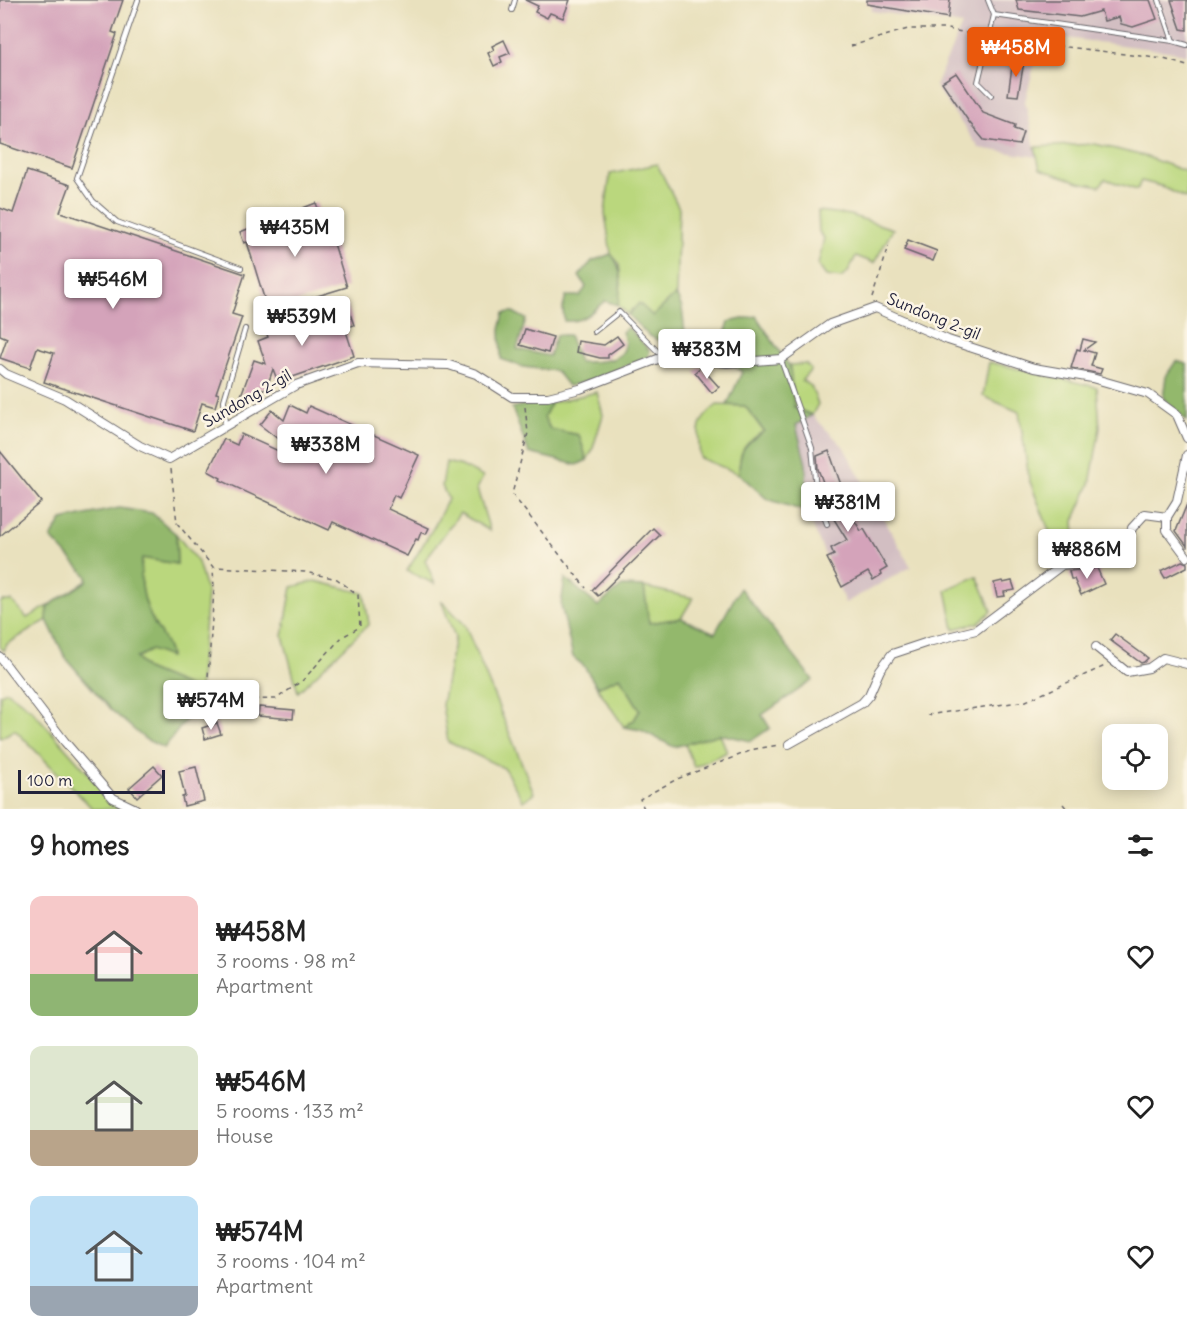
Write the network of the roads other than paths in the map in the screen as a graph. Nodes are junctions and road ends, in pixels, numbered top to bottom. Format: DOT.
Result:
graph roads {
  1 [pos="138,0"];
  2 [pos="515,0"];
  3 [pos="988,0"];
  4 [pos="1159,0"];
  5 [pos="512,10"];
  6 [pos="994,15"];
  7 [pos="1173,41"];
  8 [pos="1187,45"];
  9 [pos="991,95"];
  10 [pos="242,268"];
  11 [pos="245,329"];
  12 [pos="594,332"];
  13 [pos="663,357"];
  14 [pos="781,359"];
  15 [pos="0,369"];
  16 [pos="225,427"];
  17 [pos="1187,438"];
  18 [pos="1187,455"];
  19 [pos="1167,517"];
  20 [pos="827,524"];
  21 [pos="1187,557"];
  22 [pos="1096,647"];
  23 [pos="0,657"];
  24 [pos="1187,664"];
  25 [pos="789,744"];
  26 [pos="136,809"];
  1 -- 10 [label="lane"];
  2 -- 5 [label="lane"];
  3 -- 6 [label="lane"];
  4 -- 7 [label="lane"];
  6 -- 7 [label="lane"];
  6 -- 9 [label="lane"];
  7 -- 8 [label="lane"];
  11 -- 16 [label="lane"];
  12 -- 13 [label="lane"];
  13 -- 14 [label="street, Sundong 2-gil"];
  13 -- 16 [label="street, Sundong 2-gil"];
  14 -- 17 [label="street, Sundong 2-gil"];
  14 -- 20 [label="lane"];
  15 -- 16 [label="street, Sundong 2-gil"];
  18 -- 19 [label="street"];
  19 -- 21 [label="street"];
  19 -- 25 [label="street"];
  22 -- 24 [label="street"];
  23 -- 26 [label="street"];
}
